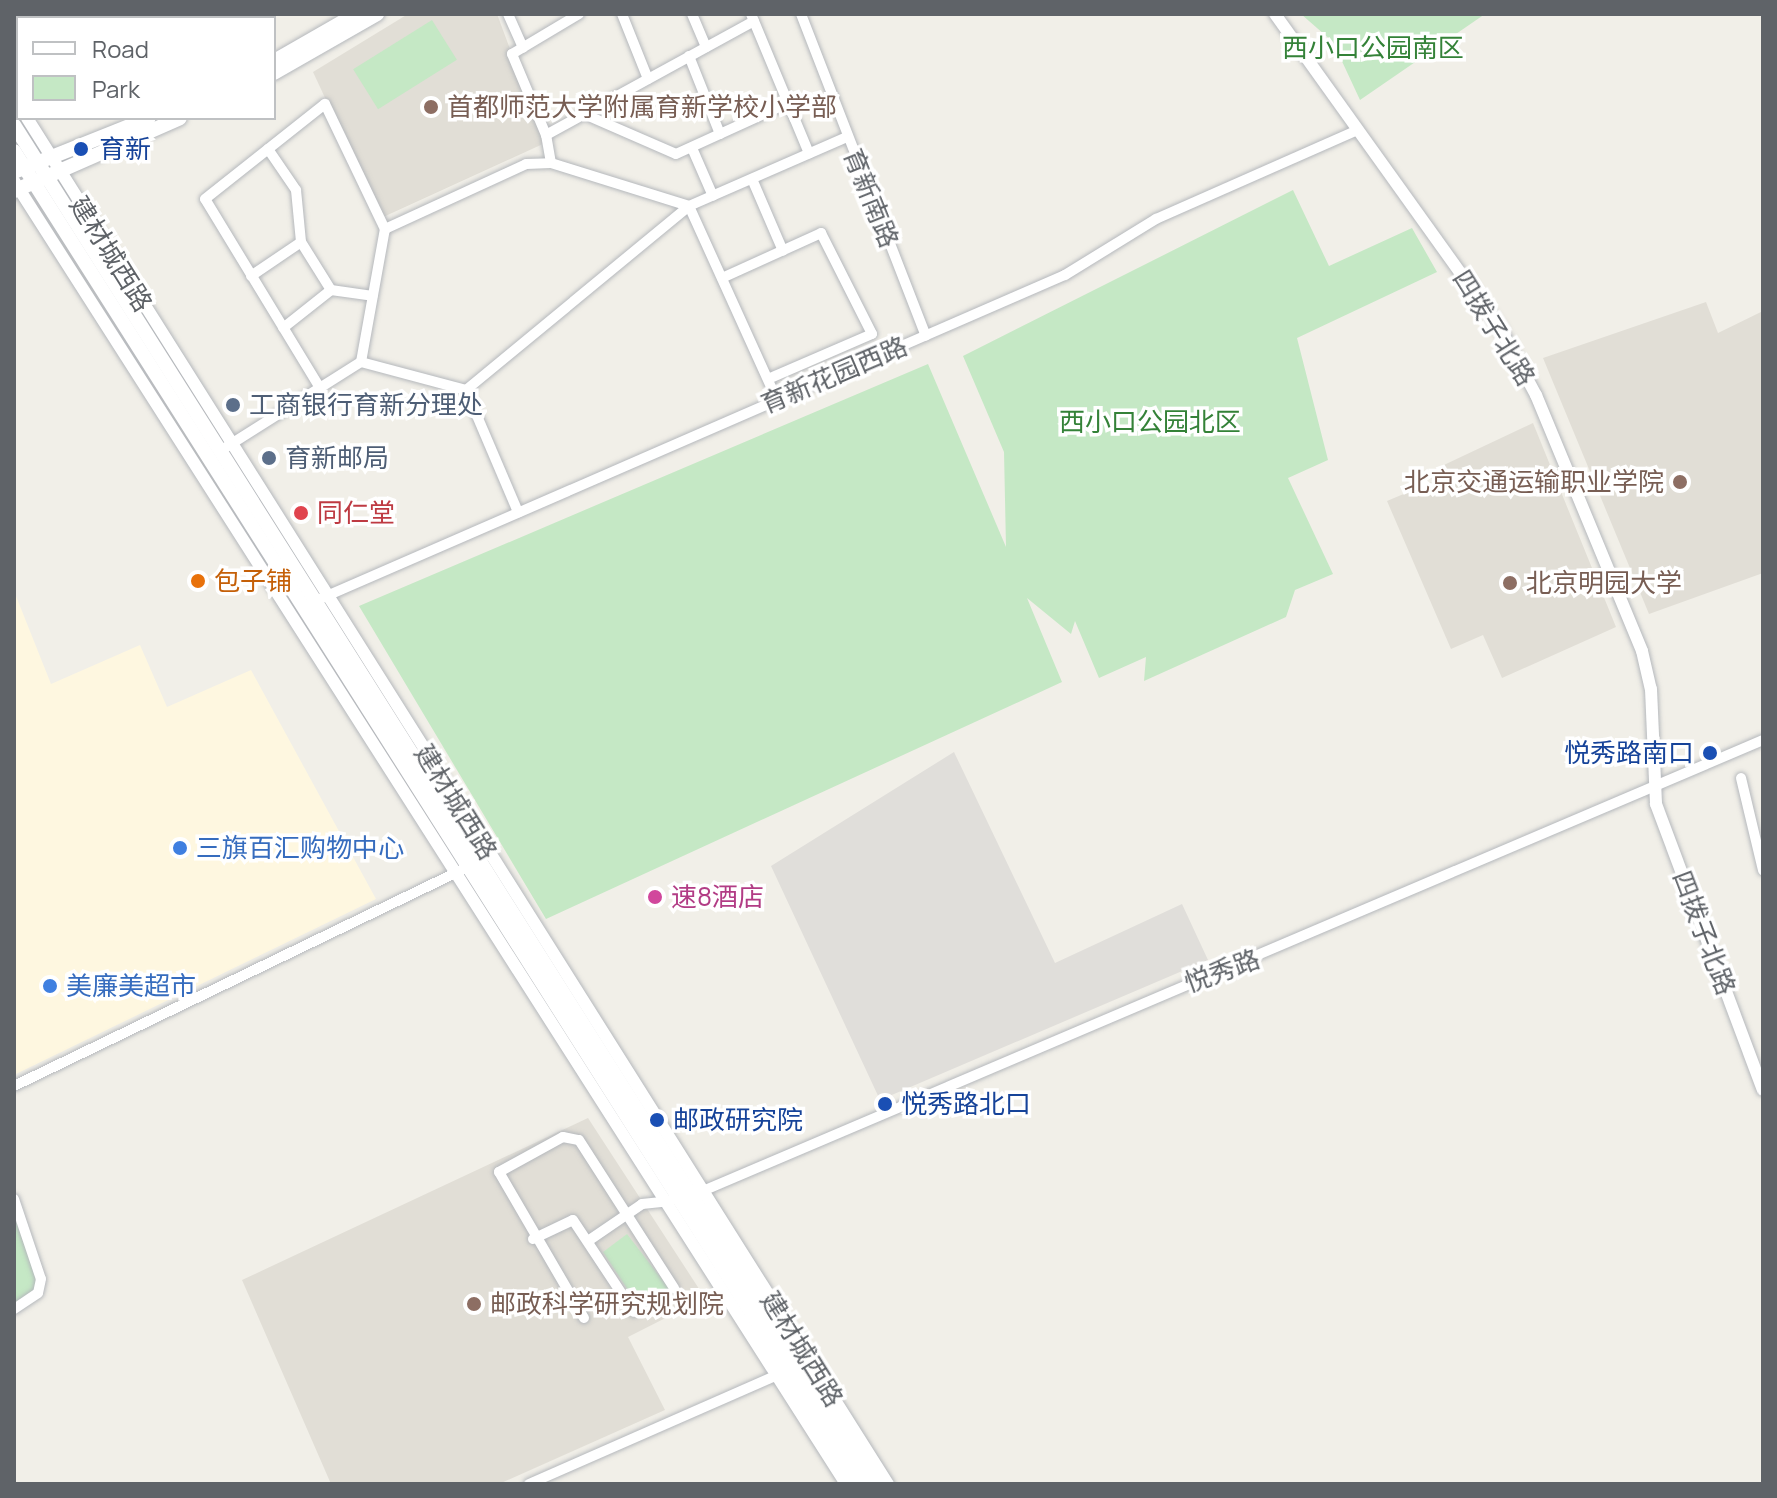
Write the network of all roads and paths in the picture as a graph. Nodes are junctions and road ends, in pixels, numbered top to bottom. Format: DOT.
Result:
graph roads {
  1 [pos="356,14"];
  2 [pos="377,14"];
  3 [pos="508,14"];
  4 [pos="579,14"];
  5 [pos="622,14"];
  6 [pos="692,14"];
  7 [pos="801,14"];
  8 [pos="1275,14"];
  9 [pos="752,18"];
  10 [pos="338,19"];
  11 [pos="706,47"];
  12 [pos="523,48"];
  13 [pos="689,56"];
  14 [pos="276,60"];
  15 [pos="276,72"];
  16 [pos="648,79"];
  17 [pos="788,103"];
  18 [pos="584,114"];
  19 [pos="27,120"];
  20 [pos="144,120"];
  21 [pos="175,120"];
  22 [pos="14,125"];
  23 [pos="1358,130"];
  24 [pos="720,134"];
  25 [pos="546,135"];
  26 [pos="847,137"];
  27 [pos="692,148"];
  28 [pos="268,149"];
  29 [pos="14,151"];
  30 [pos="809,153"];
  31 [pos="551,163"];
  32 [pos="32,165"];
  33 [pos="47,177"];
  34 [pos="752,179"];
  35 [pos="16,187"];
  36 [pos="713,196"];
  37 [pos="689,206"];
  38 [pos="385,229"];
  39 [pos="301,242"];
  40 [pos="783,251"];
  41 [pos="251,276"];
  42 [pos="722,278"];
  43 [pos="331,290"];
  44 [pos="373,296"];
  45 [pos="283,328"];
  46 [pos="926,336"];
  47 [pos="361,362"];
  48 [pos="768,379"];
  49 [pos="320,388"];
  50 [pos="466,390"];
  51 [pos="777,400"];
  52 [pos="225,447"];
  53 [pos="518,512"];
  54 [pos="315,602"];
  55 [pos="1763,740"];
  56 [pos="1741,778"];
  57 [pos="1654,789"];
  58 [pos="468,866"];
  59 [pos="1763,870"];
  60 [pos="537,930"];
  61 [pos="556,981"];
  62 [pos="14,1086"];
  63 [pos="1763,1090"];
  64 [pos="685,1197"];
  65 [pos="14,1199"];
  66 [pos="626,1215"];
  67 [pos="533,1239"];
  68 [pos="588,1241"];
  69 [pos="674,1288"];
  70 [pos="14,1309"];
  71 [pos="634,1312"];
  72 [pos="584,1318"];
  73 [pos="782,1373"];
  74 [pos="529,1484"];
  75 [pos="846,1484"];
  76 [pos="860,1484"];
  77 [pos="874,1484"];
  78 [pos="888,1484"];
  1 -- 10 [label="main road"];
  2 -- 15 [label="main road"];
  3 -- 12 [label="street"];
  4 -- 12 [label="street"];
  5 -- 16 [label="street"];
  6 -- 11 [label="street"];
  7 -- 26 [label="street, 育新南路"];
  8 -- 23 [label="street, 四拨子北路"];
  9 -- 11 [label="street"];
  9 -- 17 [label="street"];
  10 -- 14 [label="main road"];
  11 -- 13 [label="street"];
  12 -- 25 [label="street"];
  13 -- 16 [label="street"];
  13 -- 24 [label="street"];
  16 -- 18 [label="street"];
  17 -- 24 [label="street"];
  17 -- 30 [label="street"];
  18 -- 25 [label="street"];
  18 -- 27 [label="street"];
  19 -- 32 [label="street, 建材城西路"];
  20 -- 32 [label="main road"];
  21 -- 33 [label="main road"];
  22 -- 32 [label="main road, 建材城西路"];
  23 -- 46 [label="street, 育新花园西路"];
  23 -- 57 [label="street, 四拨子北路"];
  24 -- 27 [label="street"];
  25 -- 31 [label="street"];
  26 -- 30 [label="street"];
  26 -- 46 [label="street, 育新南路"];
  27 -- 36 [label="street"];
  28 -- 38 [label="street"];
  28 -- 39 [label="street"];
  28 -- 41 [label="street"];
  29 -- 32 [label="main road, 建材城西路"];
  30 -- 34 [label="street"];
  31 -- 37 [label="street"];
  31 -- 38 [label="street"];
  32 -- 33 [label="main road, 建材城西路"];
  33 -- 35 [label="main road"];
  33 -- 52 [label="main road, 建材城西路"];
  33 -- 54 [label="main road, 建材城西路"];
  34 -- 36 [label="street"];
  34 -- 40 [label="street"];
  35 -- 58 [label="street, 建材城西路"];
  36 -- 37 [label="street"];
  37 -- 42 [label="street"];
  37 -- 50 [label="street"];
  38 -- 44 [label="street"];
  39 -- 41 [label="street"];
  39 -- 43 [label="street"];
  40 -- 42 [label="street"];
  40 -- 48 [label="street"];
  41 -- 45 [label="street"];
  42 -- 48 [label="street"];
  43 -- 44 [label="street"];
  43 -- 45 [label="street"];
  44 -- 47 [label="street"];
  45 -- 49 [label="street"];
  46 -- 51 [label="street, 育新花园西路"];
  47 -- 49 [label="street"];
  47 -- 50 [label="street"];
  48 -- 51 [label="street"];
  49 -- 52 [label="street"];
  50 -- 53 [label="street"];
  51 -- 53 [label="street, 育新花园西路"];
  52 -- 54 [label="main road, 建材城西路"];
  53 -- 54 [label="street, 育新花园西路"];
  54 -- 58 [label="main road, 建材城西路"];
  54 -- 60 [label="street, 建材城西路"];
  55 -- 57 [label="street, 悦秀路"];
  56 -- 59 [label="street"];
  57 -- 63 [label="street, 四拨子北路"];
  57 -- 64 [label="street, 悦秀路"];
  58 -- 61 [label="main road, 建材城西路"];
  58 -- 62 [label="street"];
  58 -- 64 [label="main road, 建材城西路"];
  60 -- 61 [label="street"];
  60 -- 64 [label="street, 建材城西路"];
  61 -- 64 [label="main road, 建材城西路"];
  64 -- 66 [label="street, 悦秀路"];
  64 -- 73 [label="main road, 建材城西路"];
  64 -- 77 [label="main road, 建材城西路"];
  64 -- 78 [label="street, 建材城西路"];
  65 -- 70 [label="street"];
  66 -- 67 [label="street"];
  66 -- 68 [label="street, 悦秀路"];
  66 -- 69 [label="street"];
  67 -- 68 [label="street"];
  67 -- 72 [label="street"];
  68 -- 71 [label="street"];
  73 -- 74 [label="street"];
  73 -- 75 [label="street, 建材城西路"];
  73 -- 76 [label="main road, 建材城西路"];
}
